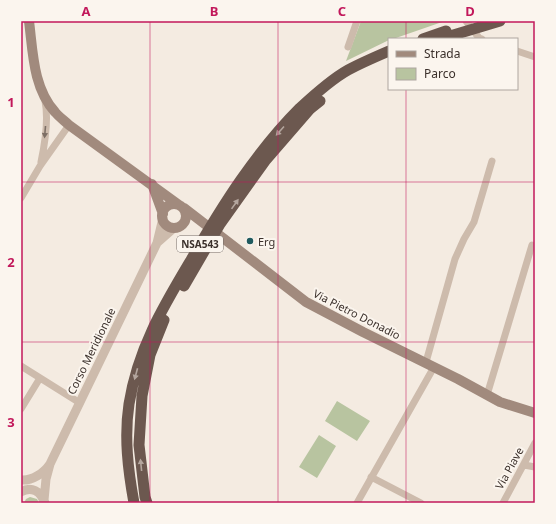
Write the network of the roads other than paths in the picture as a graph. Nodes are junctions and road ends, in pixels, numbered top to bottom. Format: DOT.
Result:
graph roads {
  1 [pos="29,21"];
  2 [pos="357,21"];
  3 [pos="466,21"];
  4 [pos="477,21"];
  5 [pos="500,21"];
  6 [pos="426,38"];
  7 [pos="443,38"];
  8 [pos="479,38"];
  9 [pos="348,47"];
  10 [pos="388,51"];
  11 [pos="518,51"];
  12 [pos="388,56"];
  13 [pos="535,57"];
  14 [pos="44,98"];
  15 [pos="69,124"];
  16 [pos="492,161"];
  17 [pos="40,166"];
  18 [pos="152,184"];
  19 [pos="21,198"];
  20 [pos="181,207"];
  21 [pos="163,216"];
  22 [pos="206,225"];
  23 [pos="177,227"];
  24 [pos="157,243"];
  25 [pos="532,245"];
  26 [pos="430,364"];
  27 [pos="21,366"];
  28 [pos="40,378"];
  29 [pos="487,395"];
  30 [pos="80,403"];
  31 [pos="21,409"];
  32 [pos="535,413"];
  33 [pos="535,443"];
  34 [pos="524,465"];
  35 [pos="49,467"];
  36 [pos="535,467"];
  37 [pos="372,477"];
  38 [pos="21,480"];
  39 [pos="32,490"];
  40 [pos="21,492"];
  41 [pos="44,502"];
  42 [pos="134,503"];
  43 [pos="147,503"];
  44 [pos="357,503"];
  45 [pos="421,503"];
  46 [pos="502,503"];
  1 -- 14 [label="main road, Via Pietro Donadio"];
  2 -- 9 [label="street"];
  3 -- 8 [label="street"];
  4 -- 6 [label="highway, bridge"];
  5 -- 7 [label="highway, bridge"];
  10 -- 42 [label="highway, NSA543, one-way, bridge"];
  11 -- 13 [label="street"];
  43 -- 12 [label="highway, NSA543, one-way, bridge"];
  14 -- 15 [label="main road, Via Pietro Donadio"];
  14 -- 17 [label="street, one-way"];
  15 -- 17 [label="street"];
  15 -- 18 [label="main road, Via Pietro Donadio"];
  16 -- 26 [label="street"];
  17 -- 19 [label="street"];
  18 -- 20 [label="main road, Via Pietro Donadio"];
  18 -- 21 [label="main road"];
  20 -- 21 [label="main road"];
  20 -- 22 [label="main road, Via Pietro Donadio"];
  20 -- 23 [label="main road"];
  21 -- 23 [label="main road"];
  21 -- 24 [label="street"];
  22 -- 23 [label="main road"];
  22 -- 26 [label="main road, Via Pietro Donadio"];
  23 -- 24 [label="street"];
  24 -- 30 [label="street, Corso Meridionale"];
  25 -- 29 [label="street"];
  26 -- 29 [label="main road, Via Pietro Donadio"];
  26 -- 37 [label="street"];
  27 -- 28 [label="street"];
  28 -- 30 [label="street"];
  28 -- 31 [label="street"];
  29 -- 32 [label="main road, Via Pietro Donadio"];
  30 -- 35 [label="street, Corso Meridionale"];
  33 -- 34 [label="street, Via Piave"];
  34 -- 36 [label="street"];
  34 -- 46 [label="street, Via Piave"];
  35 -- 38 [label="street"];
  35 -- 39 [label="street"];
  35 -- 41 [label="street"];
  37 -- 44 [label="street"];
  37 -- 45 [label="street"];
  39 -- 40 [label="street"];
  39 -- 41 [label="street"];
}
